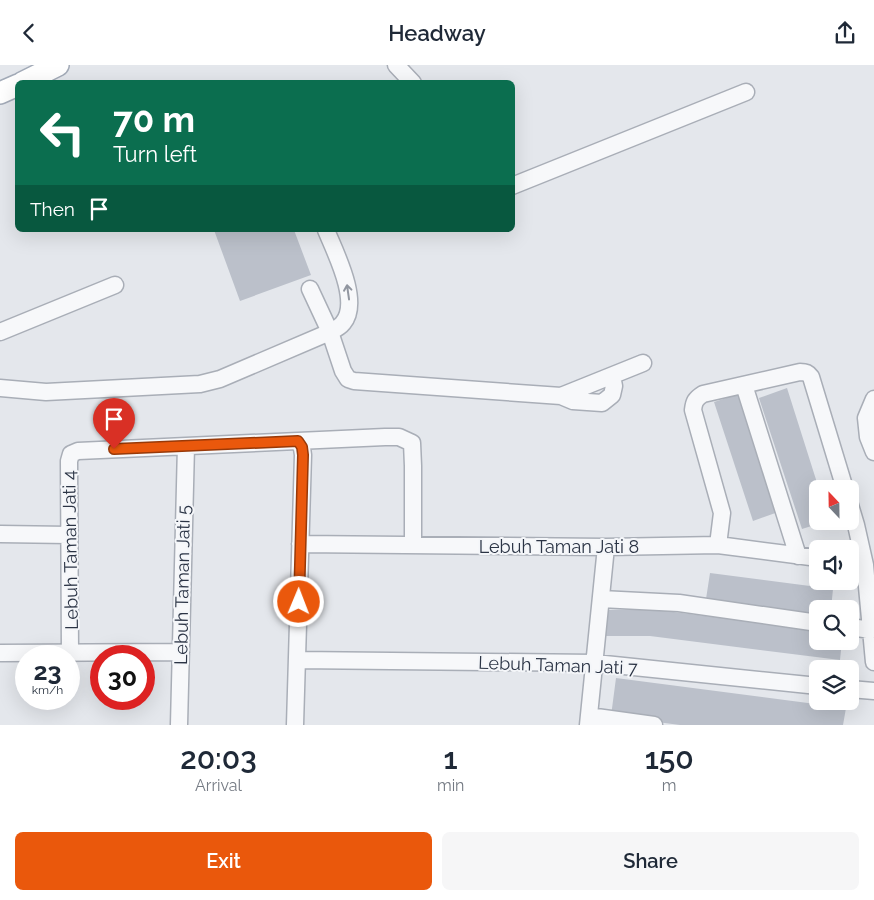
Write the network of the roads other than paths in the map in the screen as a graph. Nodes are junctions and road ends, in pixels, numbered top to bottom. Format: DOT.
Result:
graph roads {
  1 [pos="58,65"];
  2 [pos="396,65"];
  3 [pos="28,80"];
  4 [pos="410,80"];
  5 [pos="15,86"];
  6 [pos="0,93"];
  7 [pos="746,93"];
  8 [pos="515,185"];
  9 [pos="327,232"];
  10 [pos="115,285"];
  11 [pos="310,289"];
  12 [pos="0,332"];
  13 [pos="330,333"];
  14 [pos="643,363"];
  15 [pos="744,385"];
  16 [pos="0,389"];
  17 [pos="874,399"];
  18 [pos="298,441"];
  19 [pos="872,443"];
  20 [pos="186,446"];
  21 [pos="842,480"];
  22 [pos="0,534"];
  23 [pos="69,535"];
  24 [pos="300,544"];
  25 [pos="413,545"];
  26 [pos="718,545"];
  27 [pos="606,547"];
  28 [pos="798,556"];
  29 [pos="809,558"];
  30 [pos="859,573"];
  31 [pos="601,599"];
  32 [pos="809,622"];
  33 [pos="859,628"];
  34 [pos="871,630"];
  35 [pos="70,645"];
  36 [pos="181,652"];
  37 [pos="0,653"];
  38 [pos="15,653"];
  39 [pos="80,654"];
  40 [pos="297,660"];
  41 [pos="874,662"];
  42 [pos="595,663"];
  43 [pos="809,685"];
  44 [pos="859,690"];
  45 [pos="874,691"];
  46 [pos="588,721"];
  47 [pos="179,725"];
  48 [pos="295,725"];
  49 [pos="654,725"];
  1 -- 3 [label="main road"];
  2 -- 4 [label="street"];
  5 -- 6 [label="main road"];
  7 -- 8 [label="street"];
  13 -- 9 [label="street, one-way"];
  10 -- 12 [label="street"];
  11 -- 13 [label="street"];
  13 -- 14 [label="street"];
  13 -- 16 [label="street"];
  15 -- 21 [label="street"];
  15 -- 26 [label="street"];
  15 -- 28 [label="street"];
  17 -- 19 [label="street"];
  18 -- 20 [label="street"];
  18 -- 24 [label="street"];
  18 -- 25 [label="street"];
  20 -- 23 [label="street, Lebuh Taman Jati 4"];
  20 -- 36 [label="street, Lebuh Taman Jati 5"];
  22 -- 23 [label="street"];
  23 -- 35 [label="street, Lebuh Taman Jati 4"];
  24 -- 25 [label="street, Lebuh Taman Jati 8"];
  24 -- 40 [label="street"];
  25 -- 27 [label="street, Lebuh Taman Jati 8"];
  26 -- 27 [label="street, Lebuh Taman Jati 8"];
  26 -- 28 [label="street, Lebuh Taman Jati 8"];
  27 -- 31 [label="street"];
  28 -- 29 [label="street, Lebuh Taman Jati 8"];
  30 -- 34 [label="street"];
  31 -- 32 [label="street"];
  31 -- 42 [label="street"];
  33 -- 34 [label="street"];
  34 -- 41 [label="street"];
  36 -- 39 [label="street"];
  36 -- 47 [label="street, Lebuh Taman Jati 5"];
  37 -- 38 [label="street"];
  40 -- 42 [label="street, Lebuh Taman Jati 7"];
  40 -- 48 [label="street"];
  42 -- 43 [label="street, Lebuh Taman Jati 7"];
  42 -- 46 [label="street"];
  44 -- 45 [label="street"];
  46 -- 49 [label="street"];
}
